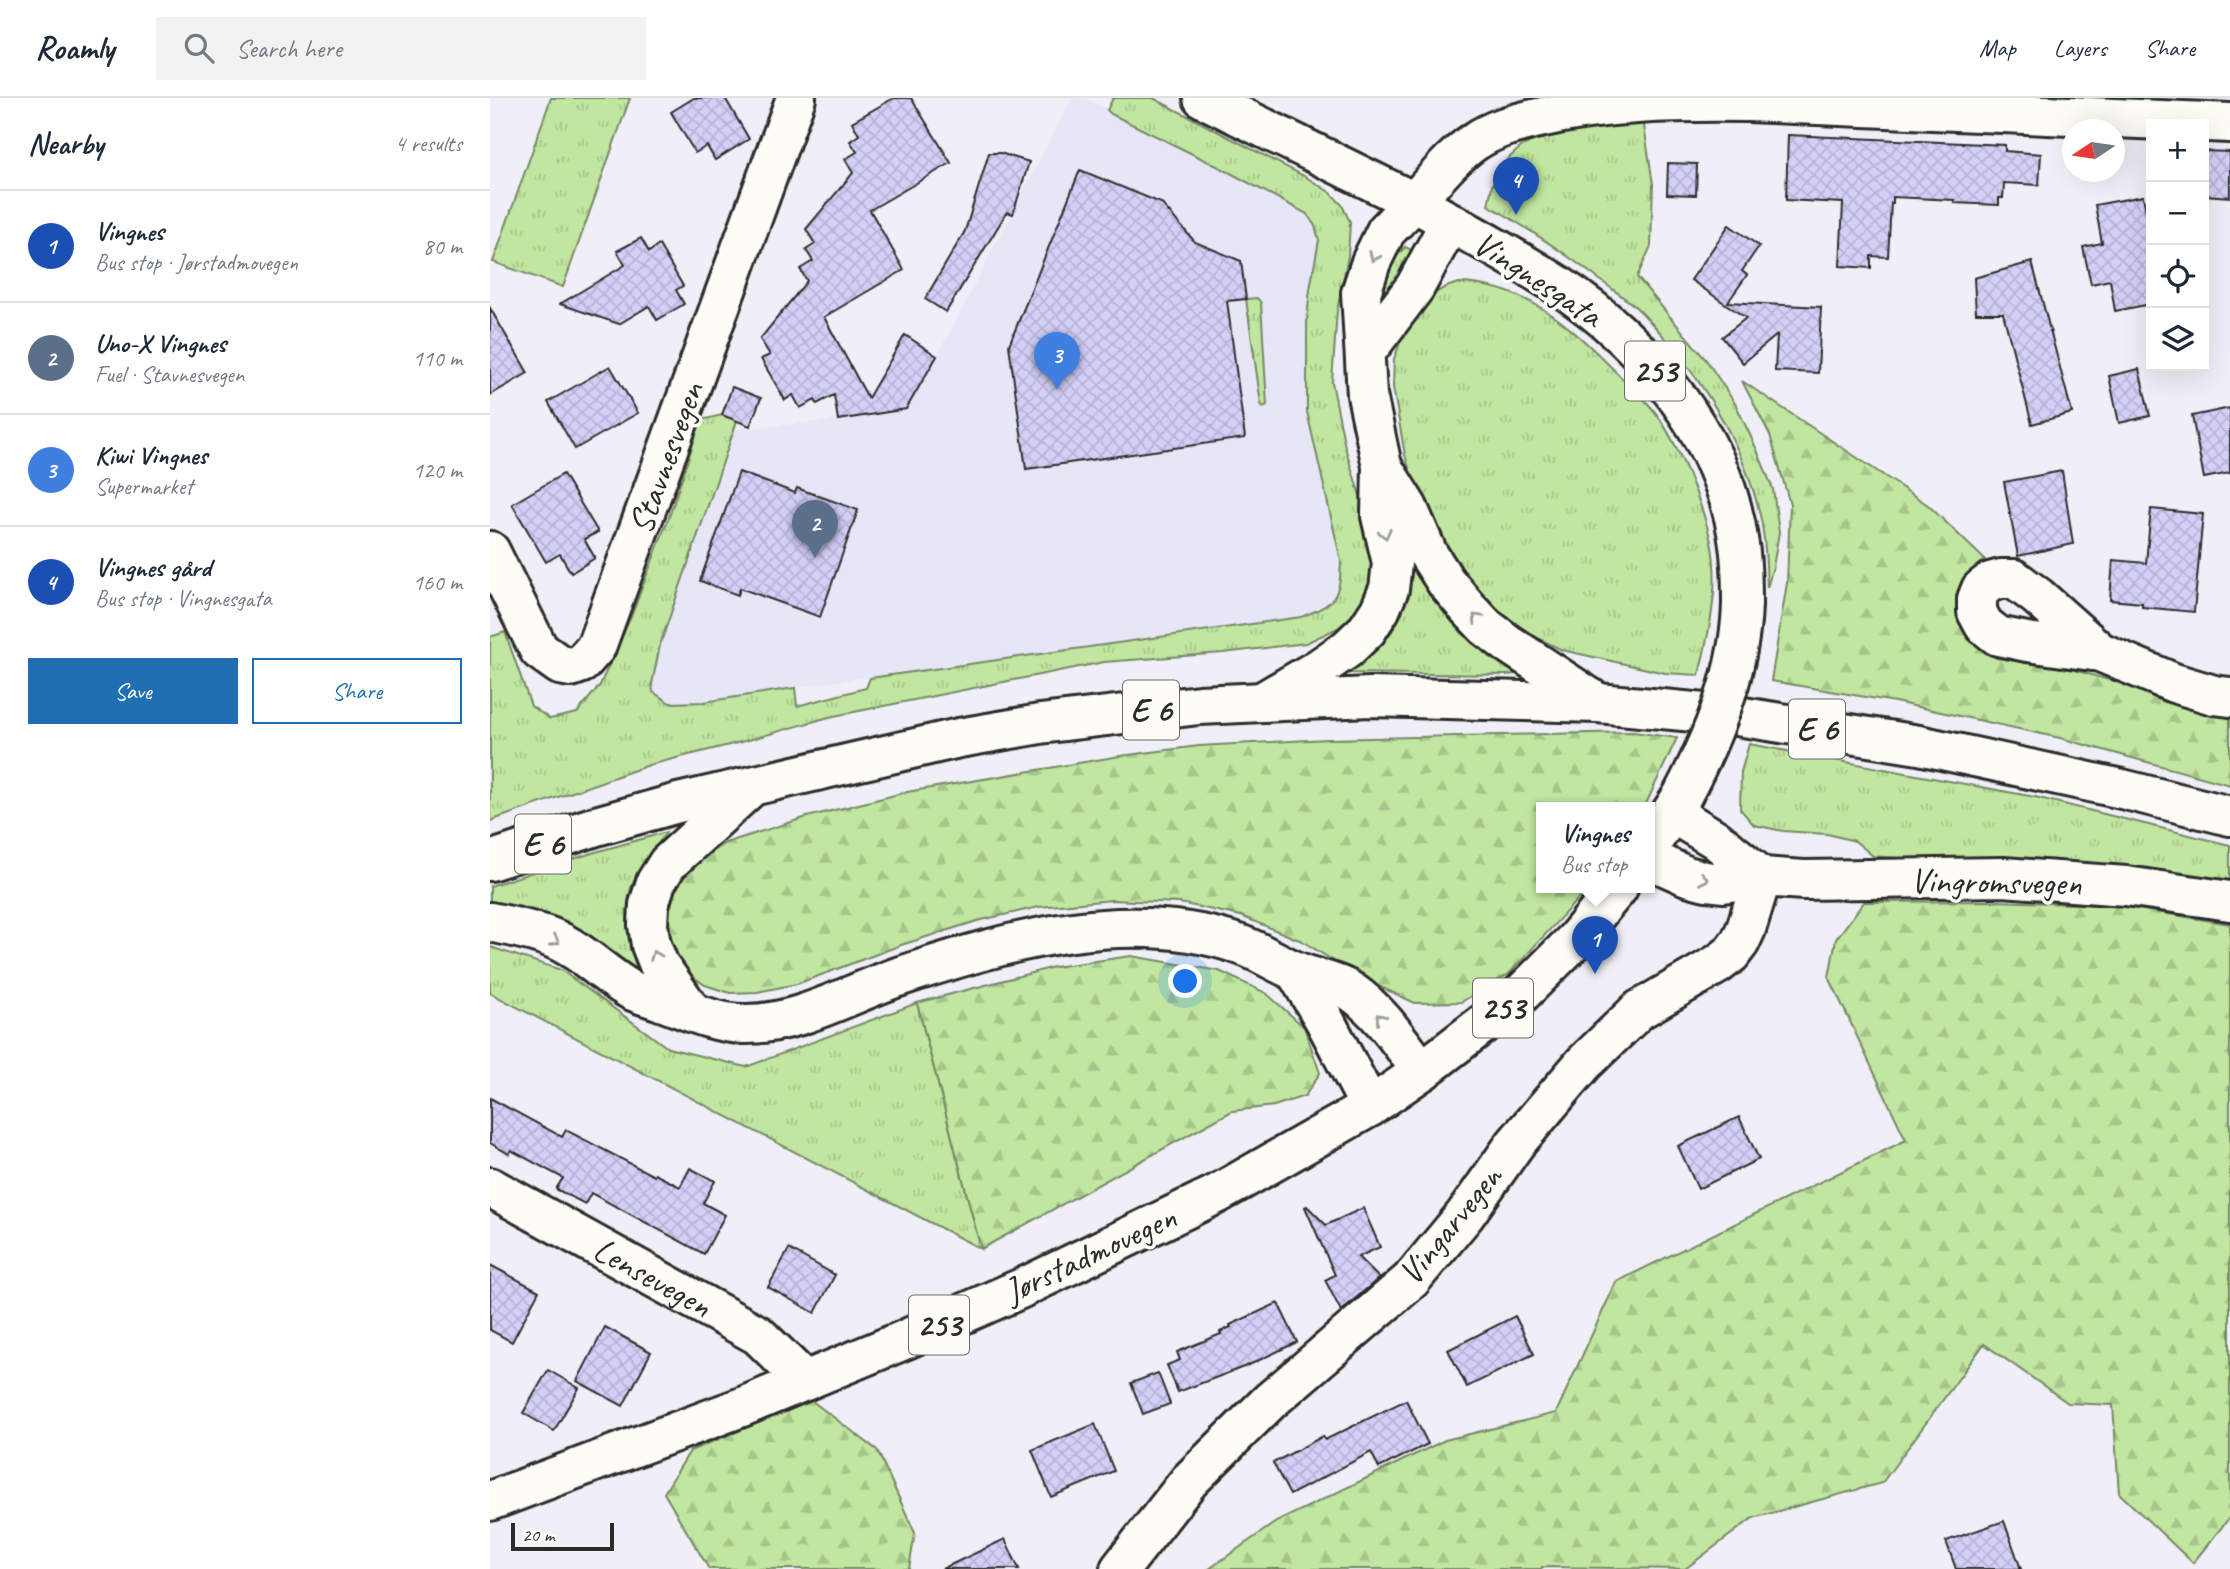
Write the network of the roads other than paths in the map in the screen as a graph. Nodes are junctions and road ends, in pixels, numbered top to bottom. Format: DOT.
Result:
graph roads {
  1 [pos="796,98"];
  2 [pos="1203,98"];
  3 [pos="1565,104"];
  4 [pos="2230,123"];
  5 [pos="1414,202"];
  6 [pos="1450,222"];
  7 [pos="1365,352"];
  8 [pos="1382,466"];
  9 [pos="490,551"];
  10 [pos="2100,652"];
  11 [pos="2230,697"];
  12 [pos="1263,701"];
  13 [pos="1598,703"];
  14 [pos="754,784"];
  15 [pos="1677,805"];
  16 [pos="2230,817"];
  17 [pos="1655,838"];
  18 [pos="490,861"];
  19 [pos="1655,862"];
  20 [pos="1762,877"];
  21 [pos="1614,893"];
  22 [pos="2230,901"];
  23 [pos="490,922"];
  24 [pos="1296,972"];
  25 [pos="692,1012"];
  26 [pos="1422,1071"];
  27 [pos="1370,1107"];
  28 [pos="490,1187"];
  29 [pos="805,1381"];
  30 [pos="490,1501"];
  31 [pos="1120,1569"];
  1 -- 9 [label="main road, Stavnesvegen"];
  2 -- 5 [label="main road, Vingnesgata"];
  3 -- 4 [label="main road"];
  3 -- 5 [label="main road"];
  5 -- 6 [label="main road, Vingnesgata / 253"];
  5 -- 7 [label="main road, one-way"];
  6 -- 7 [label="main road"];
  6 -- 15 [label="main road, Vingnesgata / 253, bridge"];
  7 -- 8 [label="main road"];
  8 -- 12 [label="main road, one-way"];
  13 -- 8 [label="main road, one-way"];
  10 -- 11 [label="main road"];
  12 -- 13 [label="main road, E 6"];
  12 -- 14 [label="main road, E 6"];
  13 -- 16 [label="main road, E 6"];
  14 -- 18 [label="main road, E 6"];
  25 -- 14 [label="main road, one-way"];
  15 -- 17 [label="main road, 253"];
  15 -- 20 [label="main road"];
  19 -- 20 [label="main road, Vingromsvegen, one-way"];
  20 -- 22 [label="main road, Vingromsvegen"];
  20 -- 31 [label="main road, Vingarvegen"];
  21 -- 26 [label="main road, Jørstadmovegen / 253"];
  23 -- 25 [label="main road, one-way"];
  24 -- 25 [label="main road"];
  26 -- 24 [label="main road, one-way"];
  24 -- 27 [label="main road"];
  26 -- 27 [label="main road, Jørstadmovegen / 253"];
  27 -- 29 [label="main road, Jørstadmovegen / 253"];
  28 -- 29 [label="main road, Lensevegen"];
  29 -- 30 [label="main road, Jørstadmovegen / 253"];
}
